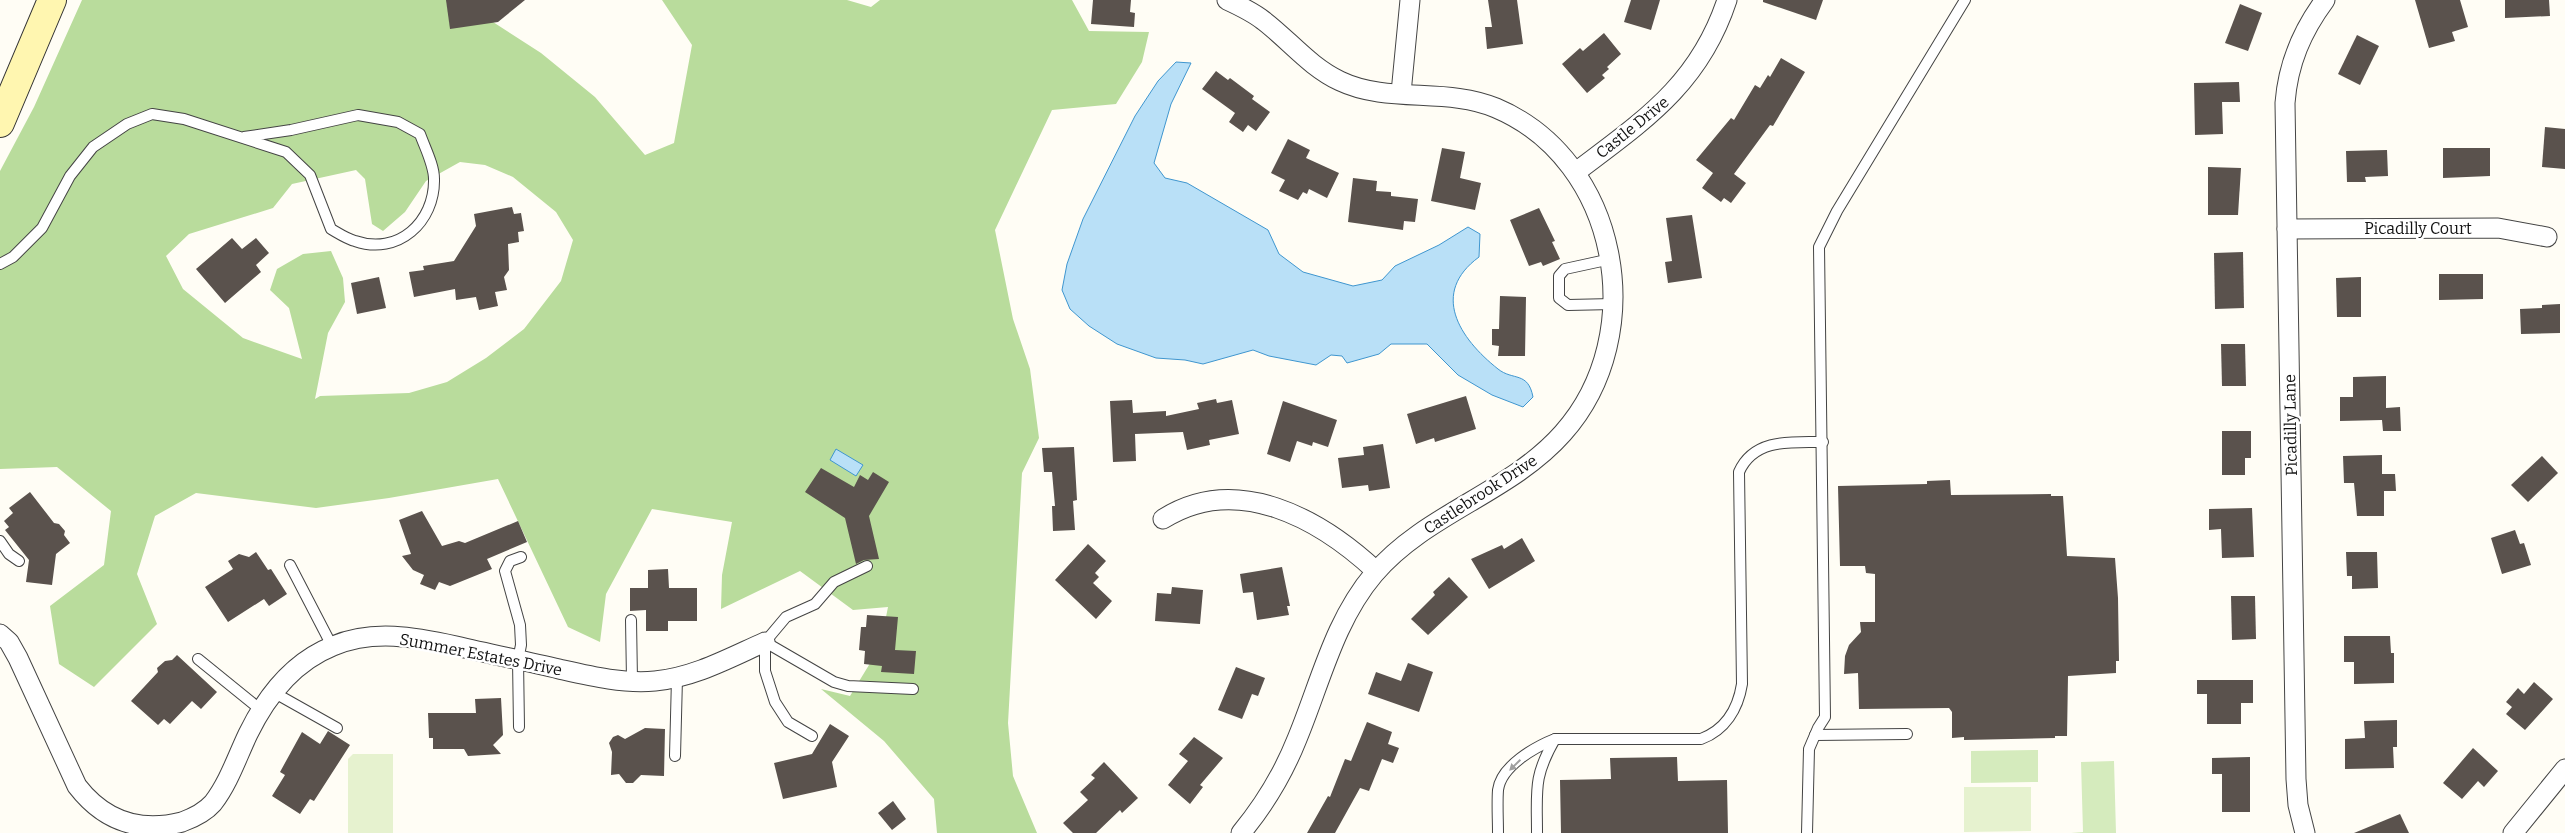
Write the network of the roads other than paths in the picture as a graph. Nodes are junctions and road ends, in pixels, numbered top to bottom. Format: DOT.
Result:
graph roads {
  1 [pos="52,0"];
  2 [pos="1227,0"];
  3 [pos="1410,0"];
  4 [pos="1727,0"];
  5 [pos="1965,0"];
  6 [pos="2326,0"];
  7 [pos="1401,93"];
  8 [pos="0,123"];
  9 [pos="244,136"];
  10 [pos="1576,172"];
  11 [pos="2287,229"];
  12 [pos="2547,237"];
  13 [pos="1610,259"];
  14 [pos="0,264"];
  15 [pos="1613,304"];
  16 [pos="1823,442"];
  17 [pos="1164,519"];
  18 [pos="0,541"];
  19 [pos="521,556"];
  20 [pos="19,561"];
  21 [pos="290,565"];
  22 [pos="867,566"];
  23 [pos="1376,572"];
  24 [pos="631,620"];
  25 [pos="0,634"];
  26 [pos="765,642"];
  27 [pos="332,646"];
  28 [pos="198,659"];
  29 [pos="518,660"];
  30 [pos="677,678"];
  31 [pos="632,680"];
  32 [pos="913,689"];
  33 [pos="273,692"];
  34 [pos="261,710"];
  35 [pos="519,727"];
  36 [pos="337,728"];
  37 [pos="1907,734"];
  38 [pos="1815,735"];
  39 [pos="812,736"];
  40 [pos="1555,739"];
  41 [pos="675,756"];
  42 [pos="2565,769"];
  43 [pos="1241,833"];
  44 [pos="1498,833"];
  45 [pos="1536,833"];
  46 [pos="1807,833"];
  47 [pos="2304,833"];
  48 [pos="2513,833"];
  1 -- 8 [label="street"];
  2 -- 7 [label="street, Castlebrook Drive"];
  3 -- 7 [label="street"];
  4 -- 10 [label="street, Castle Drive"];
  5 -- 16 [label="lane"];
  6 -- 11 [label="street, Picadilly Lane"];
  7 -- 10 [label="street, Castlebrook Drive"];
  9 -- 9 [label="lane"];
  9 -- 14 [label="lane"];
  10 -- 13 [label="street, Castlebrook Drive"];
  11 -- 12 [label="street, Picadilly Court"];
  11 -- 47 [label="street, Picadilly Lane"];
  13 -- 15 [label="street, Castlebrook Drive"];
  13 -- 15 [label="lane"];
  15 -- 23 [label="street, Castlebrook Drive"];
  16 -- 38 [label="lane"];
  16 -- 40 [label="lane"];
  17 -- 23 [label="street"];
  18 -- 20 [label="lane"];
  19 -- 29 [label="lane"];
  21 -- 27 [label="lane"];
  22 -- 26 [label="lane"];
  23 -- 43 [label="street, Castlebrook Drive"];
  24 -- 31 [label="lane"];
  25 -- 34 [label="street, Summer Estates Drive"];
  26 -- 30 [label="street, Summer Estates Drive"];
  26 -- 32 [label="lane"];
  26 -- 39 [label="lane"];
  27 -- 29 [label="street, Summer Estates Drive"];
  27 -- 33 [label="street, Summer Estates Drive"];
  28 -- 34 [label="lane"];
  29 -- 31 [label="street, Summer Estates Drive"];
  29 -- 35 [label="lane"];
  30 -- 31 [label="street, Summer Estates Drive"];
  30 -- 41 [label="lane"];
  33 -- 34 [label="street, Summer Estates Drive"];
  33 -- 36 [label="lane"];
  37 -- 38 [label="lane"];
  38 -- 46 [label="lane"];
  40 -- 44 [label="lane, one-way"];
  40 -- 45 [label="lane"];
  42 -- 48 [label="street"];
}
